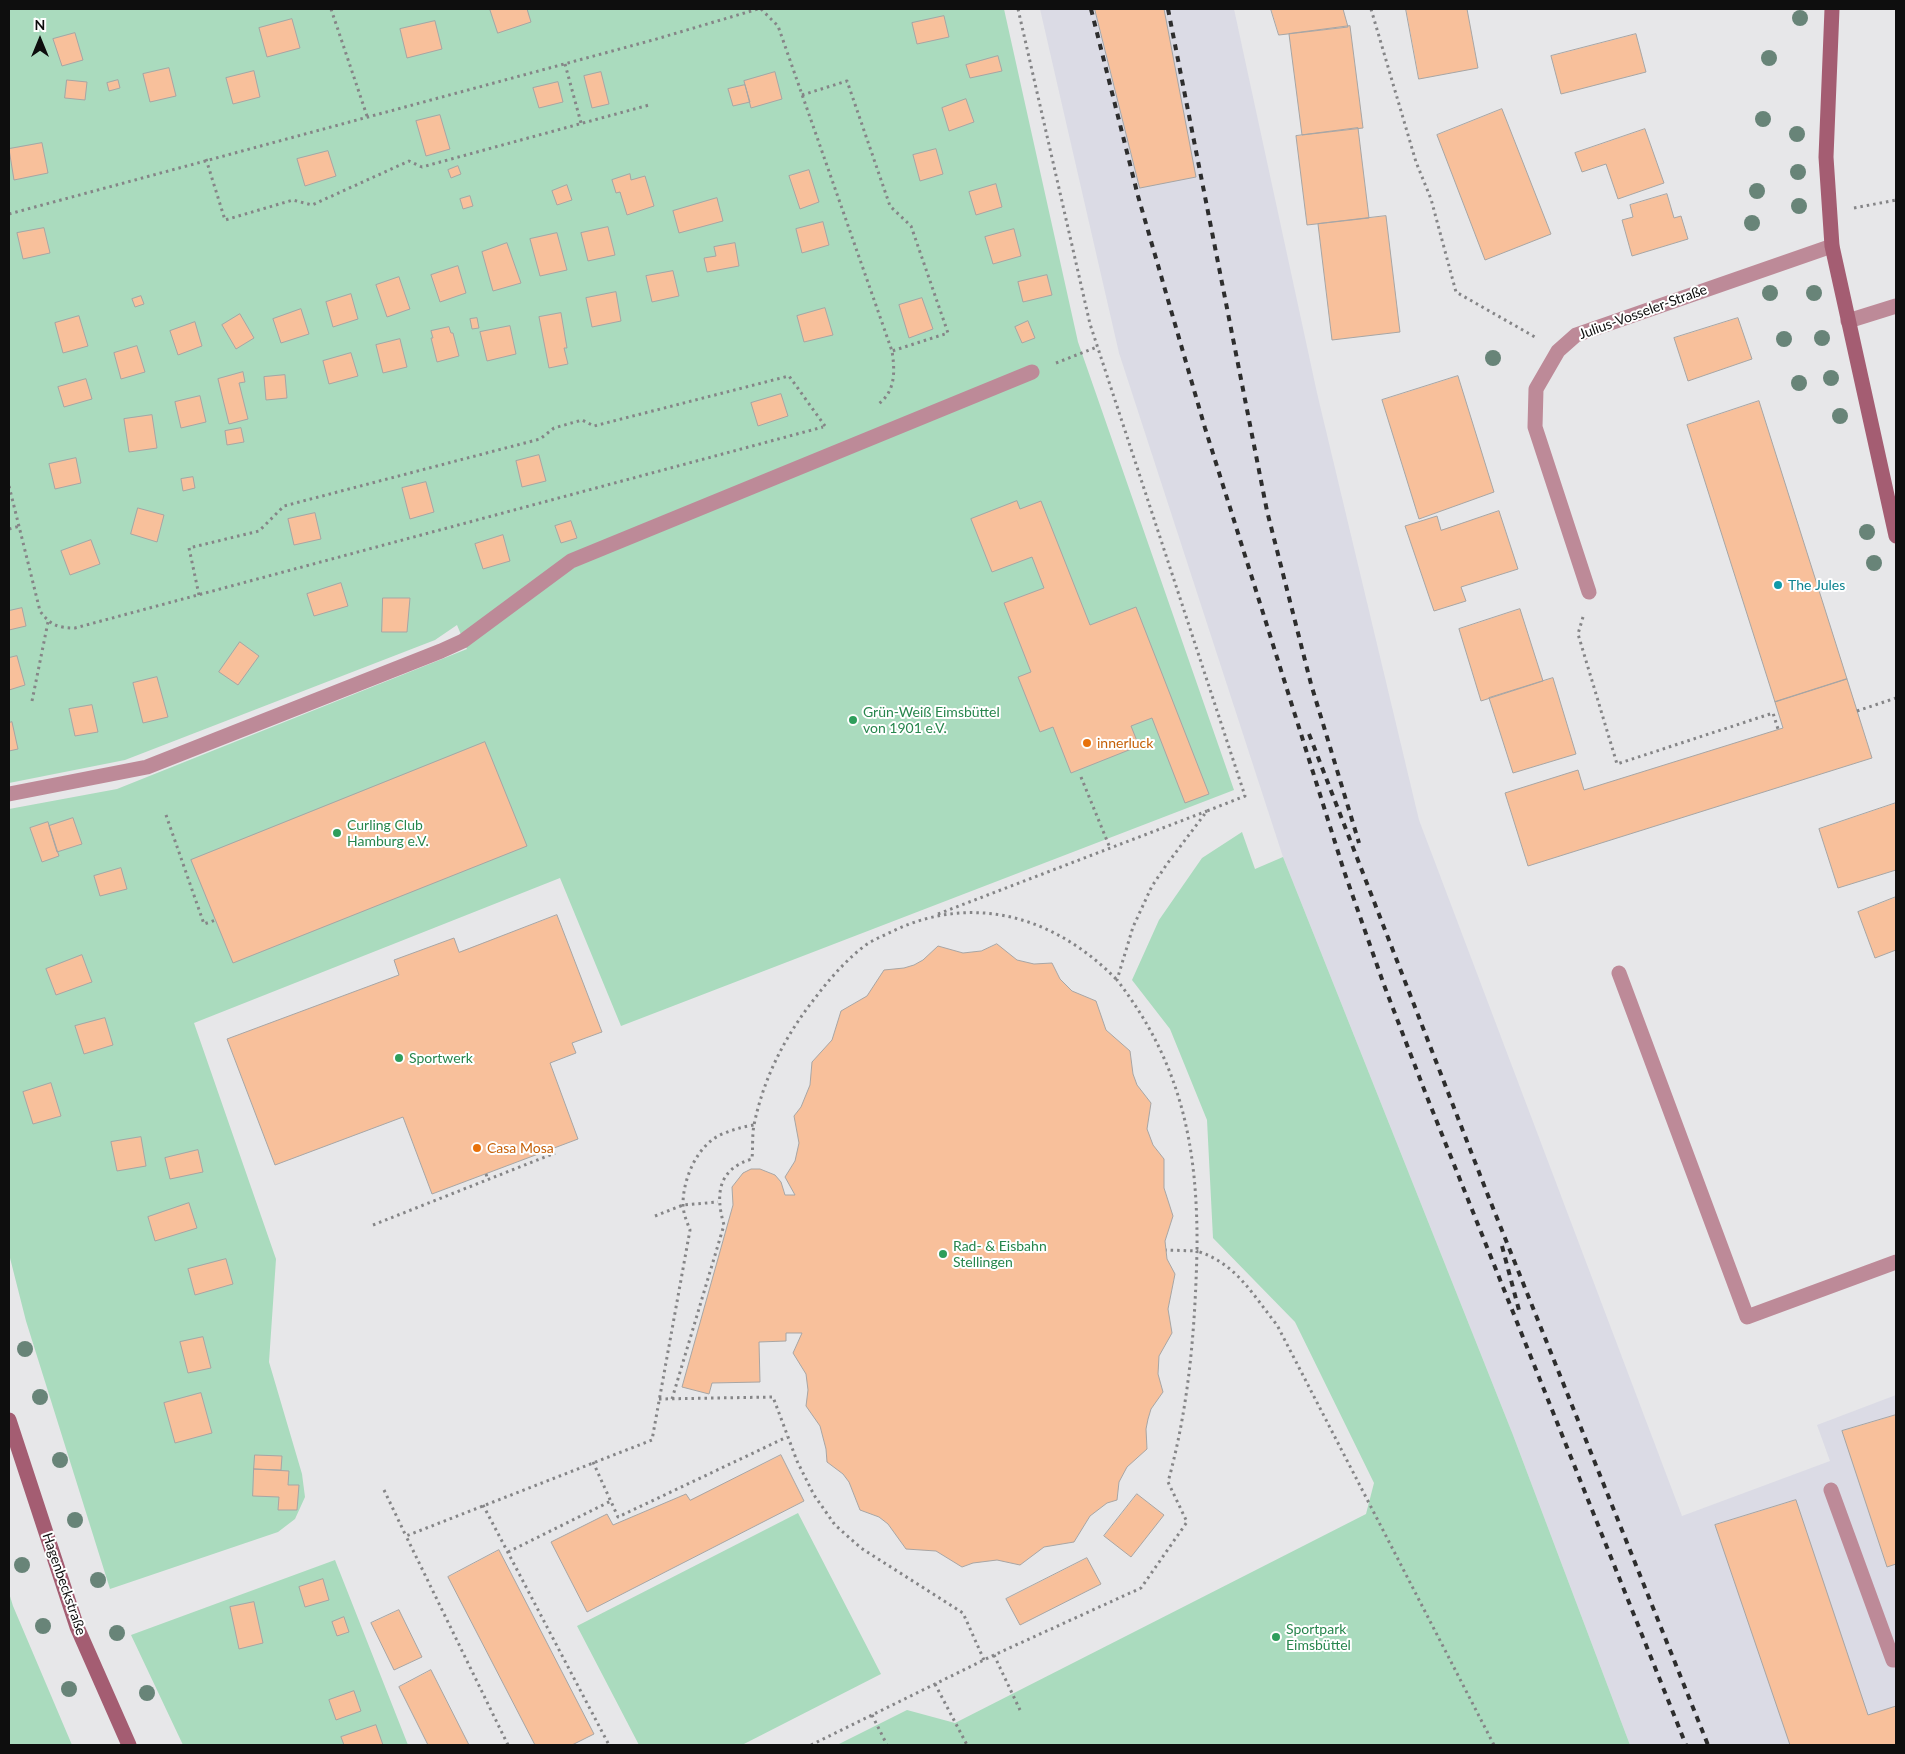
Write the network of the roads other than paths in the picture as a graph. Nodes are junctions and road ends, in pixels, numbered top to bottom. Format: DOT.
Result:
graph roads {
  1 [pos="1832,9"];
  2 [pos="1832,246"];
  3 [pos="1896,306"];
  4 [pos="1848,320"];
  5 [pos="1032,372"];
  6 [pos="1896,536"];
  7 [pos="1589,592"];
  8 [pos="9,794"];
  9 [pos="1619,973"];
  10 [pos="1896,1262"];
  11 [pos="9,1420"];
  12 [pos="1830,1490"];
  13 [pos="1896,1660"];
  14 [pos="129,1745"];
  1 -- 2 [label="street"];
  2 -- 4 [label="street"];
  2 -- 7 [label="street, Julius-Vosseler-Straße"];
  3 -- 4 [label="street"];
  4 -- 6 [label="street"];
  5 -- 8 [label="street"];
  9 -- 10 [label="street"];
  11 -- 14 [label="street, Hagenbeckstraße"];
  12 -- 13 [label="street"];
}
